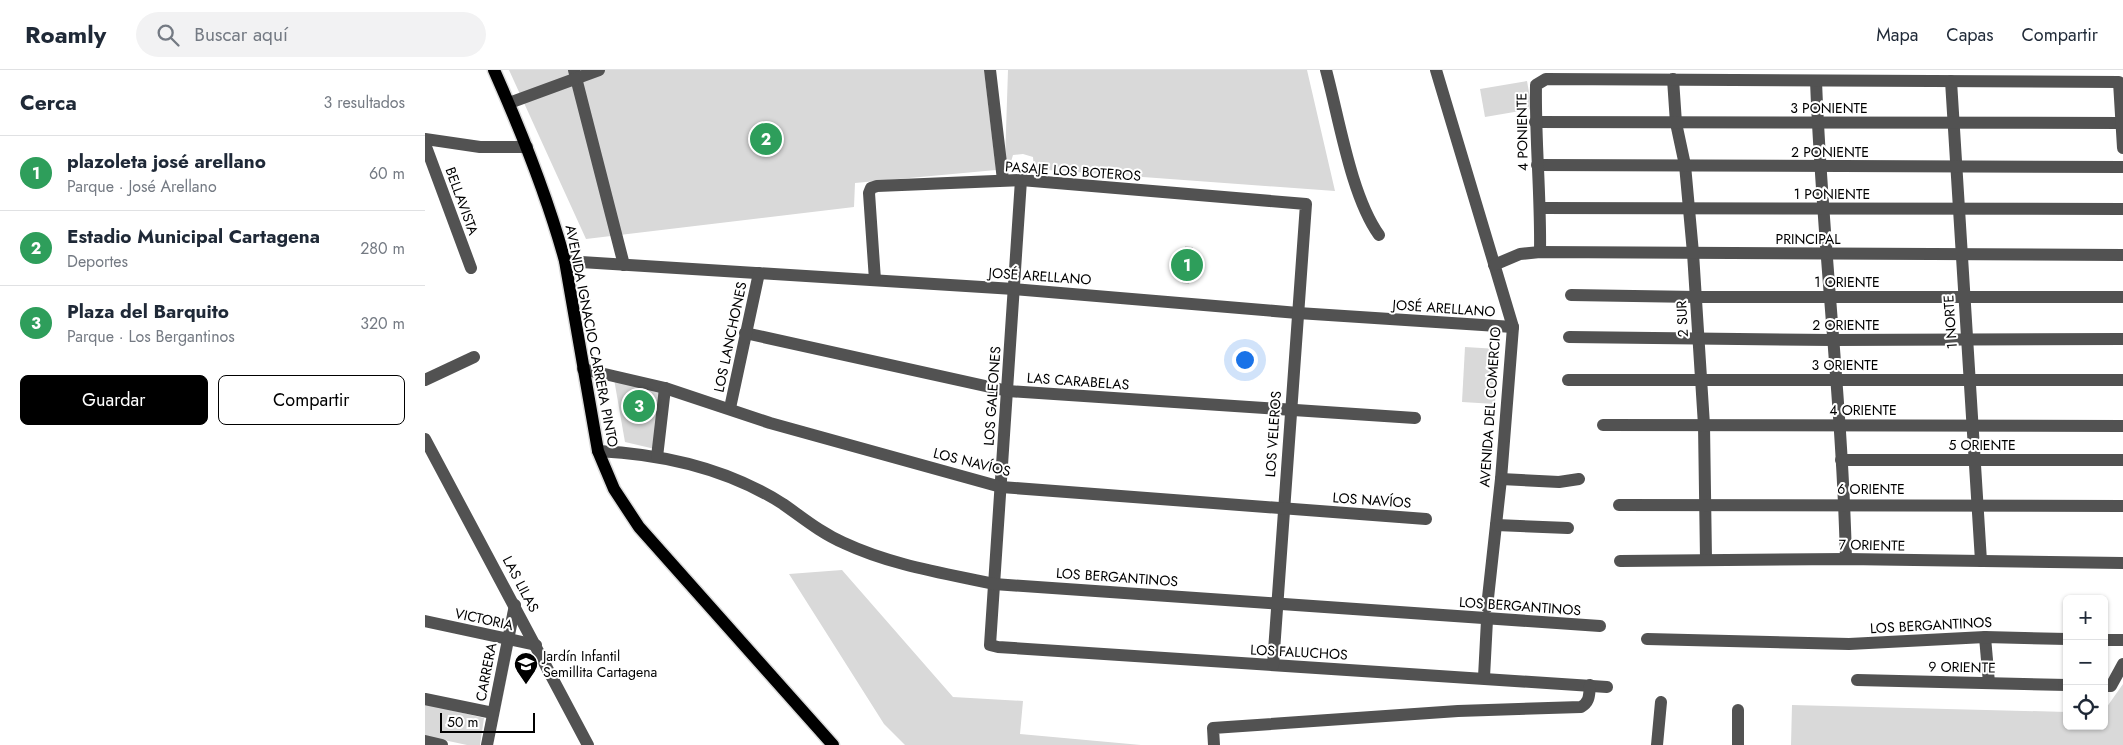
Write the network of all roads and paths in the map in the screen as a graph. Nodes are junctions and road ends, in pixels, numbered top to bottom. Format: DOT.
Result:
graph roads {
  1 [pos="494,70"];
  2 [pos="599,70"];
  3 [pos="991,70"];
  4 [pos="1326,70"];
  5 [pos="1436,70"];
  6 [pos="575,74"];
  7 [pos="1673,79"];
  8 [pos="1816,81"];
  9 [pos="1951,81"];
  10 [pos="509,103"];
  11 [pos="1535,122"];
  12 [pos="1817,122"];
  13 [pos="1676,123"];
  14 [pos="1954,123"];
  15 [pos="2122,123"];
  16 [pos="425,139"];
  17 [pos="425,144"];
  18 [pos="527,147"];
  19 [pos="2123,148"];
  20 [pos="1537,165"];
  21 [pos="1685,165"];
  22 [pos="1820,167"];
  23 [pos="1956,167"];
  24 [pos="2123,167"];
  25 [pos="1003,180"];
  26 [pos="1021,180"];
  27 [pos="1306,204"];
  28 [pos="1541,208"];
  29 [pos="1823,209"];
  30 [pos="1959,209"];
  31 [pos="1689,210"];
  32 [pos="2123,210"];
  33 [pos="1379,235"];
  34 [pos="1540,252"];
  35 [pos="1693,253"];
  36 [pos="1825,254"];
  37 [pos="1961,254"];
  38 [pos="2123,255"];
  39 [pos="565,261"];
  40 [pos="624,265"];
  41 [pos="1494,265"];
  42 [pos="471,268"];
  43 [pos="759,273"];
  44 [pos="875,280"];
  45 [pos="1014,289"];
  46 [pos="1571,295"];
  47 [pos="1696,297"];
  48 [pos="1828,297"];
  49 [pos="2123,297"];
  50 [pos="1963,298"];
  51 [pos="1297,312"];
  52 [pos="1513,327"];
  53 [pos="745,333"];
  54 [pos="1569,337"];
  55 [pos="1698,338"];
  56 [pos="2123,339"];
  57 [pos="1832,340"];
  58 [pos="1966,340"];
  59 [pos="474,358"];
  60 [pos="583,369"];
  61 [pos="1701,378"];
  62 [pos="425,380"];
  63 [pos="1568,380"];
  64 [pos="1835,380"];
  65 [pos="1969,380"];
  66 [pos="2123,380"];
  67 [pos="665,388"];
  68 [pos="1008,391"];
  69 [pos="730,408"];
  70 [pos="1290,411"];
  71 [pos="1415,418"];
  72 [pos="1603,425"];
  73 [pos="1704,425"];
  74 [pos="1838,425"];
  75 [pos="1972,425"];
  76 [pos="2123,426"];
  77 [pos="425,439"];
  78 [pos="598,452"];
  79 [pos="657,457"];
  80 [pos="1841,460"];
  81 [pos="1974,460"];
  82 [pos="2123,460"];
  83 [pos="1501,479"];
  84 [pos="1579,479"];
  85 [pos="1001,487"];
  86 [pos="1844,504"];
  87 [pos="1619,505"];
  88 [pos="1706,505"];
  89 [pos="1977,505"];
  90 [pos="2123,506"];
  91 [pos="1283,509"];
  92 [pos="1426,519"];
  93 [pos="1495,525"];
  94 [pos="1568,528"];
  95 [pos="1706,559"];
  96 [pos="1846,559"];
  97 [pos="1620,561"];
  98 [pos="1981,561"];
  99 [pos="2123,563"];
  100 [pos="994,584"];
  101 [pos="1276,603"];
  102 [pos="515,604"];
  103 [pos="1487,607"];
  104 [pos="1487,620"];
  105 [pos="425,621"];
  106 [pos="1600,626"];
  107 [pos="1985,637"];
  108 [pos="508,639"];
  109 [pos="1647,639"];
  110 [pos="2063,639"];
  111 [pos="2108,640"];
  112 [pos="2123,640"];
  113 [pos="536,645"];
  114 [pos="990,645"];
  115 [pos="2123,664"];
  116 [pos="1273,665"];
  117 [pos="1483,677"];
  118 [pos="1857,680"];
  119 [pos="1989,683"];
  120 [pos="1590,685"];
  121 [pos="2063,685"];
  122 [pos="2108,686"];
  123 [pos="1607,687"];
  124 [pos="425,699"];
  125 [pos="1661,702"];
  126 [pos="1738,710"];
  127 [pos="493,713"];
  128 [pos="425,742"];
  129 [pos="442,745"];
  130 [pos="487,745"];
  131 [pos="588,745"];
  132 [pos="833,745"];
  133 [pos="1214,745"];
  134 [pos="1657,745"];
  135 [pos="1738,745"];
  1 -- 10 [label="main road, AVENIDA IGNACIO CARRERA PINTO"];
  2 -- 6 [label="street"];
  3 -- 25 [label="street"];
  4 -- 33 [label="street"];
  5 -- 41 [label="street, AVENIDA DEL COMERCIO"];
  6 -- 10 [label="street"];
  6 -- 40 [label="street"];
  7 -- 8 [label="street, 4 PONIENTE"];
  7 -- 11 [label="street, 4 PONIENTE"];
  7 -- 13 [label="street, 2 SUR"];
  8 -- 9 [label="street, 4 PONIENTE"];
  8 -- 12 [label="street"];
  9 -- 14 [label="street, 1 NORTE"];
  9 -- 15 [label="street, 4 PONIENTE"];
  10 -- 18 [label="main road, AVENIDA IGNACIO CARRERA PINTO"];
  11 -- 13 [label="street, 3 PONIENTE"];
  11 -- 20 [label="street, 4 PONIENTE"];
  12 -- 13 [label="street, 3 PONIENTE"];
  12 -- 14 [label="street, 3 PONIENTE"];
  12 -- 22 [label="street"];
  13 -- 21 [label="street, 2 SUR"];
  14 -- 15 [label="street, 3 PONIENTE"];
  14 -- 23 [label="street, 1 NORTE"];
  15 -- 19 [label="street"];
  16 -- 18 [label="street"];
  17 -- 42 [label="street, BELLAVISTA"];
  18 -- 39 [label="main road, AVENIDA IGNACIO CARRERA PINTO"];
  20 -- 21 [label="street, 2 PONIENTE"];
  20 -- 28 [label="street, 4 PONIENTE"];
  21 -- 22 [label="street, 2 PONIENTE"];
  21 -- 31 [label="street, 2 SUR"];
  22 -- 23 [label="street, 2 PONIENTE"];
  22 -- 29 [label="street"];
  23 -- 24 [label="street, 2 PONIENTE"];
  23 -- 30 [label="street, 1 NORTE"];
  25 -- 26 [label="street, PASAJE LOS BOTEROS"];
  25 -- 44 [label="street, PASAJE LOS BOTEROS"];
  26 -- 27 [label="street, PASAJE LOS BOTEROS"];
  26 -- 45 [label="street, LOS GALEONES"];
  27 -- 51 [label="street, LOS VELEROS"];
  28 -- 31 [label="street, 1 PONIENTE"];
  28 -- 34 [label="street, 4 PONIENTE"];
  29 -- 30 [label="street, 1 PONIENTE"];
  29 -- 31 [label="street, 1 PONIENTE"];
  29 -- 36 [label="street"];
  30 -- 32 [label="street, 1 PONIENTE"];
  30 -- 37 [label="street, 1 NORTE"];
  31 -- 35 [label="street, 2 SUR"];
  34 -- 35 [label="street, PRINCIPAL"];
  34 -- 41 [label="street, PRINCIPAL"];
  35 -- 36 [label="street, PRINCIPAL"];
  35 -- 47 [label="street, 2 SUR"];
  36 -- 37 [label="street, PRINCIPAL"];
  36 -- 48 [label="street"];
  37 -- 38 [label="street, PRINCIPAL"];
  37 -- 50 [label="street, 1 NORTE"];
  39 -- 40 [label="street, JOSÉ ARELLANO"];
  39 -- 60 [label="main road, AVENIDA IGNACIO CARRERA PINTO"];
  40 -- 43 [label="street, JOSÉ ARELLANO"];
  41 -- 52 [label="street, AVENIDA DEL COMERCIO"];
  43 -- 44 [label="street, JOSÉ ARELLANO"];
  43 -- 53 [label="street, LOS LANCHONES"];
  44 -- 45 [label="street, JOSÉ ARELLANO"];
  45 -- 51 [label="street, JOSÉ ARELLANO"];
  45 -- 68 [label="street, LOS GALEONES"];
  46 -- 47 [label="street, 1 ORIENTE"];
  47 -- 48 [label="street, 1 ORIENTE"];
  47 -- 55 [label="street, 2 SUR"];
  48 -- 50 [label="street, 1 ORIENTE"];
  48 -- 57 [label="street"];
  49 -- 50 [label="street, 1 ORIENTE"];
  50 -- 58 [label="street, 1 NORTE"];
  51 -- 52 [label="street, JOSÉ ARELLANO"];
  51 -- 70 [label="street, LOS VELEROS"];
  52 -- 83 [label="street, AVENIDA DEL COMERCIO"];
  53 -- 68 [label="street, LAS CARABELAS"];
  53 -- 69 [label="street, LOS LANCHONES"];
  54 -- 55 [label="street, 2 ORIENTE"];
  55 -- 57 [label="street, 2 ORIENTE"];
  55 -- 61 [label="street, 2 SUR"];
  56 -- 58 [label="street, 2 ORIENTE"];
  57 -- 58 [label="street, 2 ORIENTE"];
  57 -- 64 [label="street"];
  58 -- 65 [label="street, 1 NORTE"];
  59 -- 62 [label="street"];
  60 -- 67 [label="street, LOS NAVÍOS"];
  60 -- 78 [label="main road, AVENIDA IGNACIO CARRERA PINTO"];
  61 -- 63 [label="street, 3 ORIENTE"];
  61 -- 64 [label="street, 3 ORIENTE"];
  61 -- 73 [label="street, 2 SUR"];
  64 -- 65 [label="street, 3 ORIENTE"];
  64 -- 74 [label="street"];
  65 -- 66 [label="street, 3 ORIENTE"];
  65 -- 75 [label="street, 1 NORTE"];
  67 -- 69 [label="street, LOS NAVÍOS"];
  67 -- 79 [label="street"];
  68 -- 70 [label="street, LAS CARABELAS"];
  68 -- 85 [label="street, LOS GALEONES"];
  69 -- 85 [label="street, LOS NAVÍOS"];
  70 -- 71 [label="street, LAS CARABELAS"];
  70 -- 91 [label="street, LOS VELEROS"];
  72 -- 73 [label="street, 4 ORIENTE"];
  73 -- 74 [label="street, 4 ORIENTE"];
  73 -- 88 [label="street, 2 SUR"];
  74 -- 75 [label="street, 4 ORIENTE"];
  74 -- 80 [label="street"];
  75 -- 76 [label="street, 4 ORIENTE"];
  75 -- 81 [label="street, 1 NORTE"];
  77 -- 102 [label="street, LAS LILAS"];
  78 -- 79 [label="street, LOS BERGANTINOS"];
  78 -- 132 [label="main road, AVENIDA IGNACIO CARRERA PINTO"];
  79 -- 100 [label="street, LOS BERGANTINOS"];
  80 -- 81 [label="street, 5 ORIENTE"];
  80 -- 86 [label="street"];
  81 -- 82 [label="street, 5 ORIENTE"];
  81 -- 89 [label="street, 1 NORTE"];
  83 -- 84 [label="street"];
  83 -- 93 [label="street, AVENIDA DEL COMERCIO"];
  85 -- 91 [label="street, LOS NAVÍOS"];
  85 -- 100 [label="street, LOS GALEONES"];
  86 -- 88 [label="street, 6 ORIENTE"];
  86 -- 89 [label="street, 6 ORIENTE"];
  86 -- 96 [label="street"];
  87 -- 88 [label="street, 6 ORIENTE"];
  88 -- 95 [label="street, 2 SUR"];
  89 -- 90 [label="street, 6 ORIENTE"];
  89 -- 98 [label="street, 1 NORTE"];
  91 -- 92 [label="street, LOS NAVÍOS"];
  91 -- 101 [label="street, LOS VELEROS"];
  93 -- 94 [label="street"];
  93 -- 103 [label="street, AVENIDA DEL COMERCIO"];
  95 -- 96 [label="street, 7 ORIENTE"];
  95 -- 97 [label="street, 7 ORIENTE"];
  96 -- 98 [label="street, 7 ORIENTE"];
  98 -- 99 [label="street, 7 ORIENTE"];
  100 -- 101 [label="street, LOS BERGANTINOS"];
  100 -- 114 [label="street, LOS GALEONES"];
  101 -- 104 [label="street, LOS BERGANTINOS"];
  101 -- 116 [label="street, LOS VELEROS"];
  102 -- 108 [label="street, CARRERA"];
  102 -- 113 [label="street, LAS LILAS"];
  104 -- 106 [label="street, LOS BERGANTINOS"];
  104 -- 117 [label="street"];
  105 -- 108 [label="street, VICTORIA"];
  107 -- 109 [label="street, LOS BERGANTINOS"];
  107 -- 110 [label="street, LOS BERGANTINOS"];
  107 -- 119 [label="street"];
  108 -- 113 [label="street, VICTORIA"];
  108 -- 127 [label="street, CARRERA"];
  111 -- 112 [label="street"];
  113 -- 131 [label="street, LAS LILAS"];
  114 -- 116 [label="street, LOS FALUCHOS"];
  115 -- 122 [label="street"];
  116 -- 117 [label="street, LOS FALUCHOS"];
  117 -- 120 [label="street, LOS FALUCHOS"];
  118 -- 119 [label="street, 9 ORIENTE"];
  119 -- 121 [label="street, 9 ORIENTE"];
  120 -- 123 [label="street, LOS FALUCHOS"];
  120 -- 133 [label="street"];
  124 -- 127 [label="street"];
  125 -- 134 [label="street"];
  126 -- 135 [label="street"];
  127 -- 130 [label="street, CARRERA"];
  128 -- 129 [label="street"];
}
